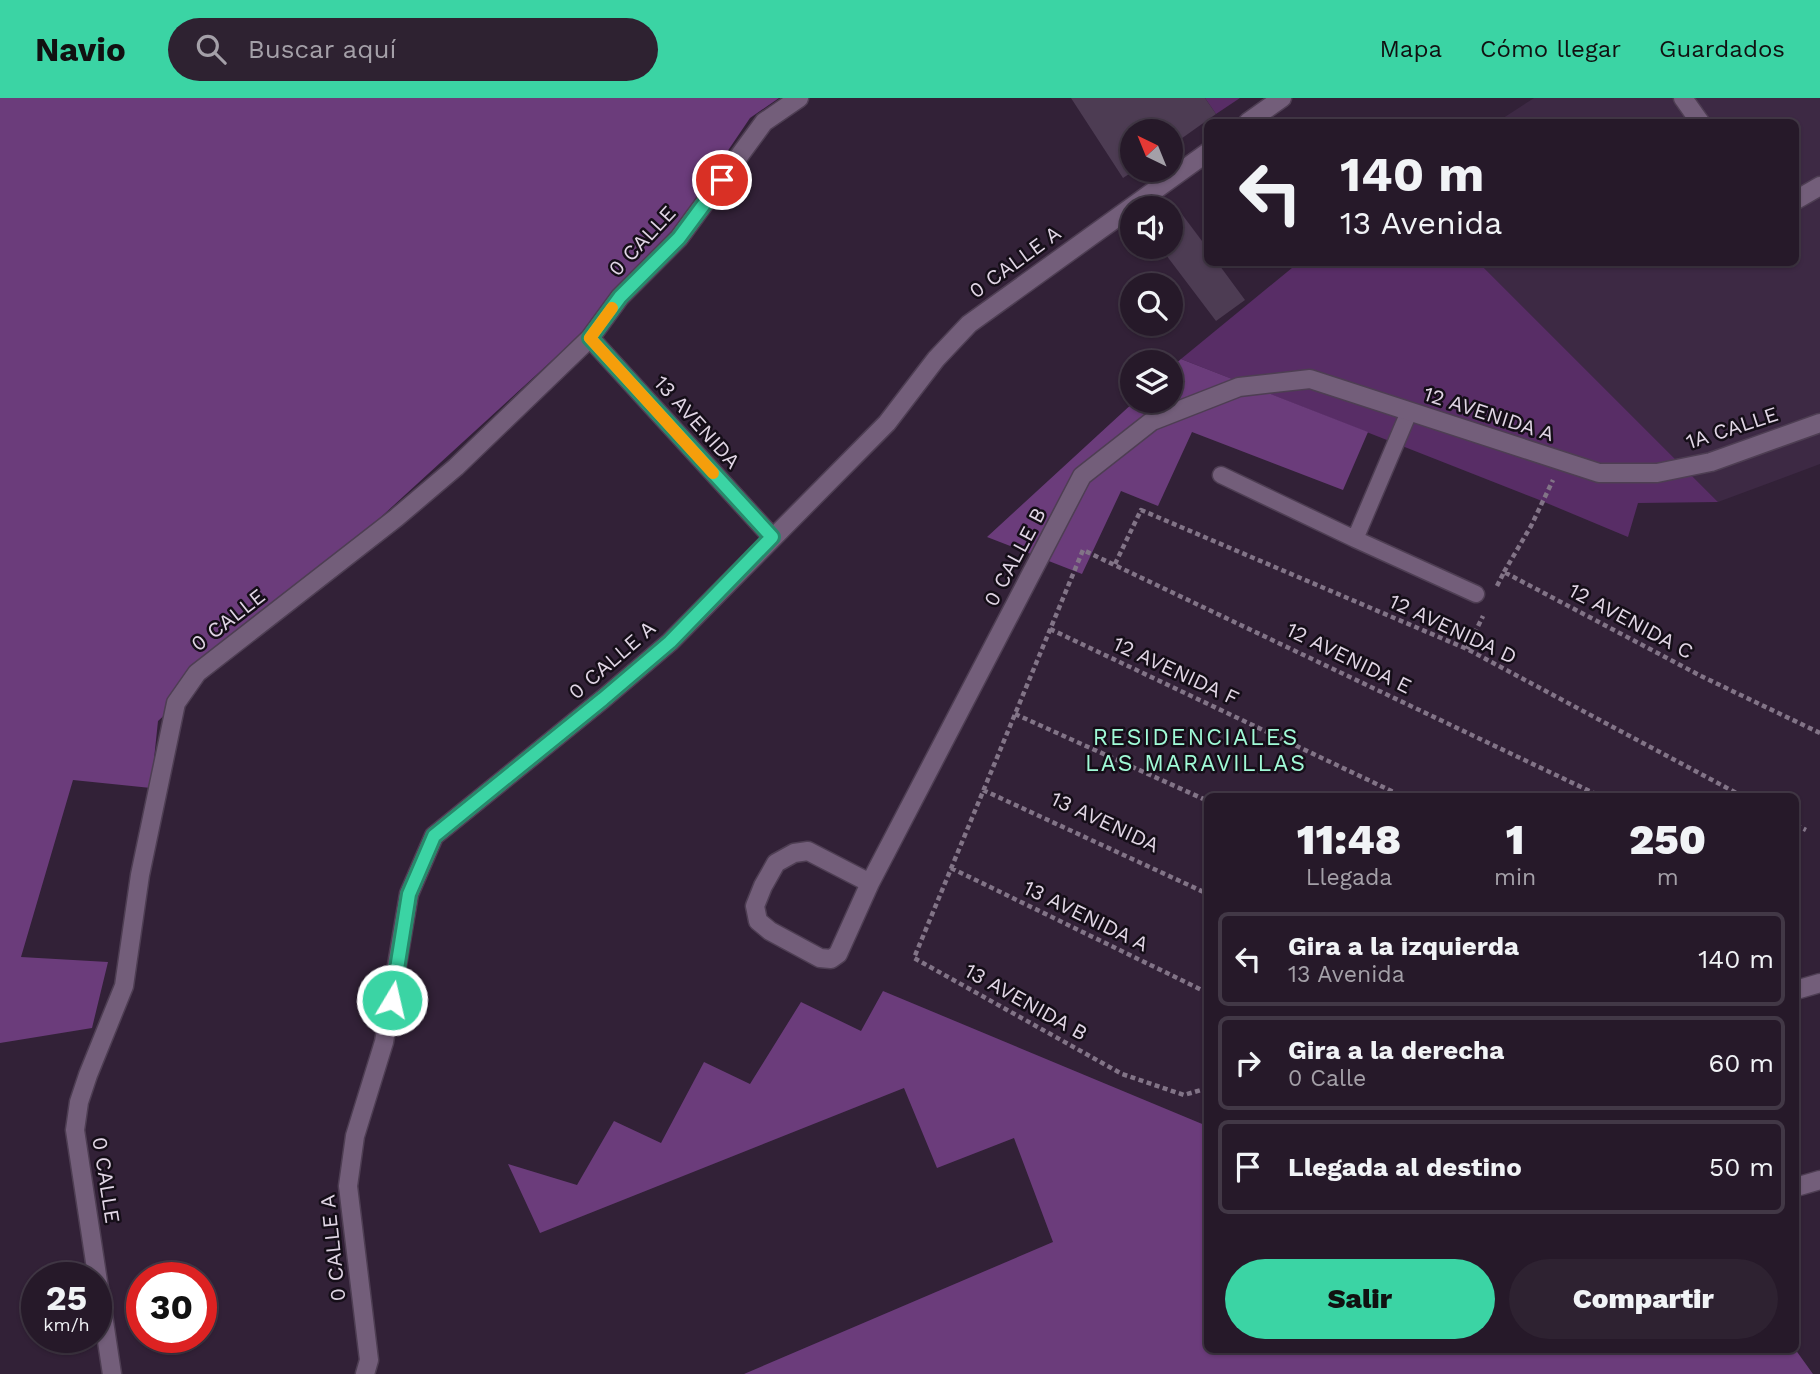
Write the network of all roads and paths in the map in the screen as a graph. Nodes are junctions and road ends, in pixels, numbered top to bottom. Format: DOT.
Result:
graph roads {
  1 [pos="799,98"];
  2 [pos="1282,98"];
  3 [pos="1683,98"];
  4 [pos="1252,119"];
  5 [pos="1698,119"];
  6 [pos="1204,155"];
  7 [pos="1820,186"];
  8 [pos="1799,198"];
  9 [pos="590,338"];
  10 [pos="1310,379"];
  11 [pos="1409,412"];
  12 [pos="1820,423"];
  13 [pos="1562,461"];
  14 [pos="1657,473"];
  15 [pos="1221,475"];
  16 [pos="772,537"];
  17 [pos="1355,539"];
  18 [pos="1115,564"];
  19 [pos="1504,572"];
  20 [pos="1494,592"];
  21 [pos="1476,594"];
  22 [pos="1484,614"];
  23 [pos="1050,629"];
  24 [pos="1467,649"];
  25 [pos="1015,714"];
  26 [pos="1820,733"];
  27 [pos="983,790"];
  28 [pos="1396,793"];
  29 [pos="1595,793"];
  30 [pos="1736,793"];
  31 [pos="1204,799"];
  32 [pos="1799,827"];
  33 [pos="1805,830"];
  34 [pos="951,868"];
  35 [pos="870,883"];
  36 [pos="1204,892"];
  37 [pos="1820,983"];
  38 [pos="1799,989"];
  39 [pos="1204,991"];
  40 [pos="1204,1089"];
  41 [pos="1820,1180"];
  42 [pos="1799,1186"];
  43 [pos="367,1367"];
  44 [pos="112,1374"];
  1 -- 9 [label="street, 0 CALLE"];
  2 -- 4 [label="street"];
  3 -- 5 [label="street"];
  6 -- 16 [label="street, 0 CALLE A"];
  7 -- 8 [label="street"];
  9 -- 16 [label="street, 13 AVENIDA"];
  9 -- 44 [label="street, 0 CALLE"];
  10 -- 11 [label="street, 12 AVENIDA A"];
  10 -- 35 [label="street, 0 CALLE B"];
  11 -- 13 [label="street, 12 AVENIDA A"];
  11 -- 17 [label="lane"];
  12 -- 14 [label="street, 1A CALLE"];
  13 -- 14 [label="street, 12 AVENIDA A"];
  13 -- 19 [label="path"];
  15 -- 17 [label="lane"];
  16 -- 43 [label="street, 0 CALLE A"];
  17 -- 21 [label="lane"];
  18 -- 23 [label="path, 12 AVENIDA E"];
  18 -- 24 [label="path, 12 AVENIDA D"];
  18 -- 29 [label="path, 12 AVENIDA E"];
  19 -- 20 [label="path"];
  19 -- 26 [label="path, 12 AVENIDA C"];
  22 -- 24 [label="path"];
  23 -- 25 [label="path"];
  23 -- 28 [label="path, 12 AVENIDA F"];
  24 -- 30 [label="path, 12 AVENIDA D"];
  25 -- 27 [label="path"];
  25 -- 31 [label="path"];
  27 -- 34 [label="path"];
  27 -- 36 [label="path, 13 AVENIDA"];
  32 -- 33 [label="path"];
  34 -- 39 [label="path, 13 AVENIDA A"];
  34 -- 40 [label="path, 13 AVENIDA B"];
  35 -- 35 [label="street, 0 CALLE B"];
  37 -- 38 [label="street"];
  41 -- 42 [label="street"];
}
